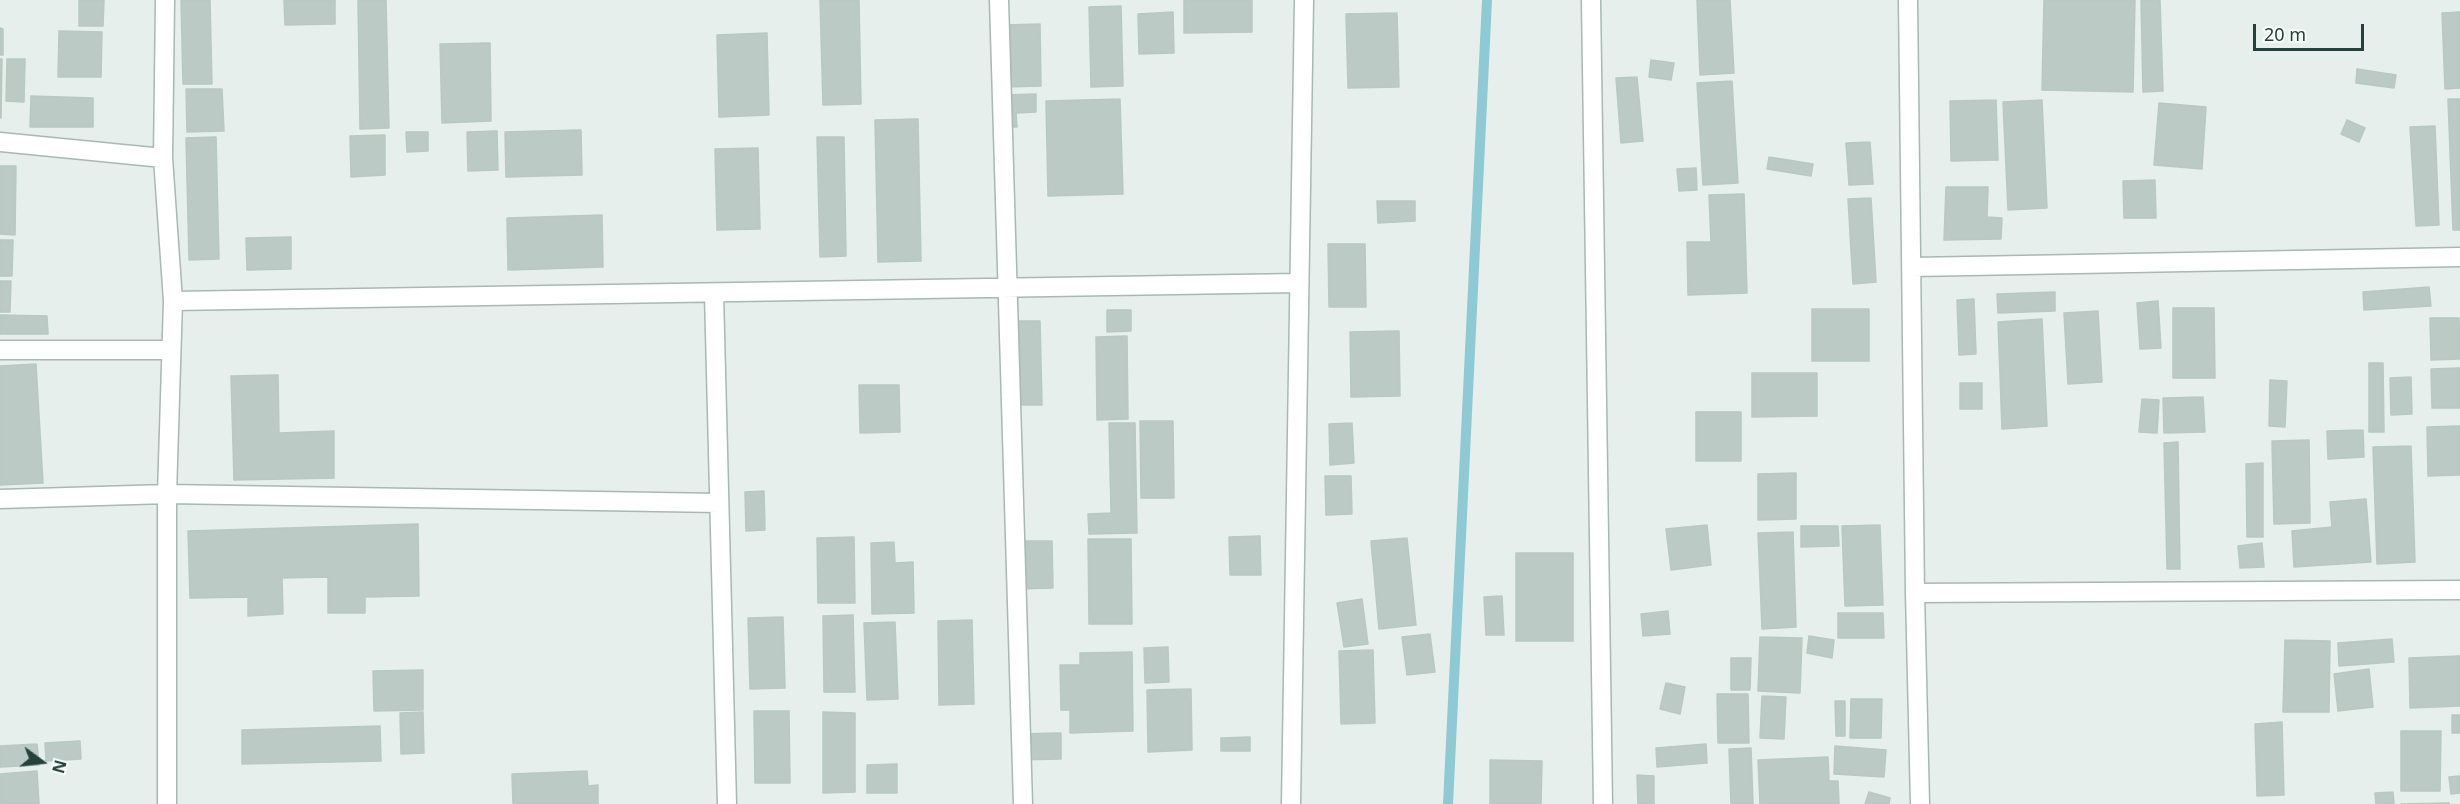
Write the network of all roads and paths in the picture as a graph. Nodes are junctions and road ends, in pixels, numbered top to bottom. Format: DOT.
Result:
graph roads {
  1 [pos="165,0"];
  2 [pos="999,0"];
  3 [pos="1304,0"];
  4 [pos="1591,0"];
  5 [pos="1908,0"];
  6 [pos="0,142"];
  7 [pos="163,158"];
  8 [pos="2460,256"];
  9 [pos="1913,267"];
  10 [pos="1299,283"];
  11 [pos="1008,286"];
  12 [pos="714,294"];
  13 [pos="173,301"];
  14 [pos="0,350"];
  15 [pos="171,350"];
  16 [pos="167,494"];
  17 [pos="0,499"];
  18 [pos="719,503"];
  19 [pos="2460,590"];
  20 [pos="1915,593"];
  21 [pos="167,804"];
  22 [pos="727,804"];
  23 [pos="1023,804"];
  24 [pos="1291,804"];
  25 [pos="1603,804"];
  26 [pos="1920,804"];
  1 -- 7 [label="street"];
  2 -- 11 [label="street"];
  3 -- 10 [label="street"];
  4 -- 25 [label="street"];
  5 -- 9 [label="street"];
  6 -- 7 [label="street"];
  7 -- 13 [label="street"];
  8 -- 9 [label="street"];
  9 -- 20 [label="street"];
  10 -- 11 [label="street"];
  10 -- 24 [label="street"];
  11 -- 12 [label="street"];
  11 -- 23 [label="street"];
  12 -- 13 [label="street"];
  12 -- 18 [label="street"];
  13 -- 15 [label="street"];
  14 -- 15 [label="street"];
  15 -- 16 [label="street"];
  16 -- 17 [label="street"];
  16 -- 18 [label="street"];
  16 -- 21 [label="street"];
  18 -- 22 [label="street"];
  19 -- 20 [label="street"];
  20 -- 26 [label="street"];
}
